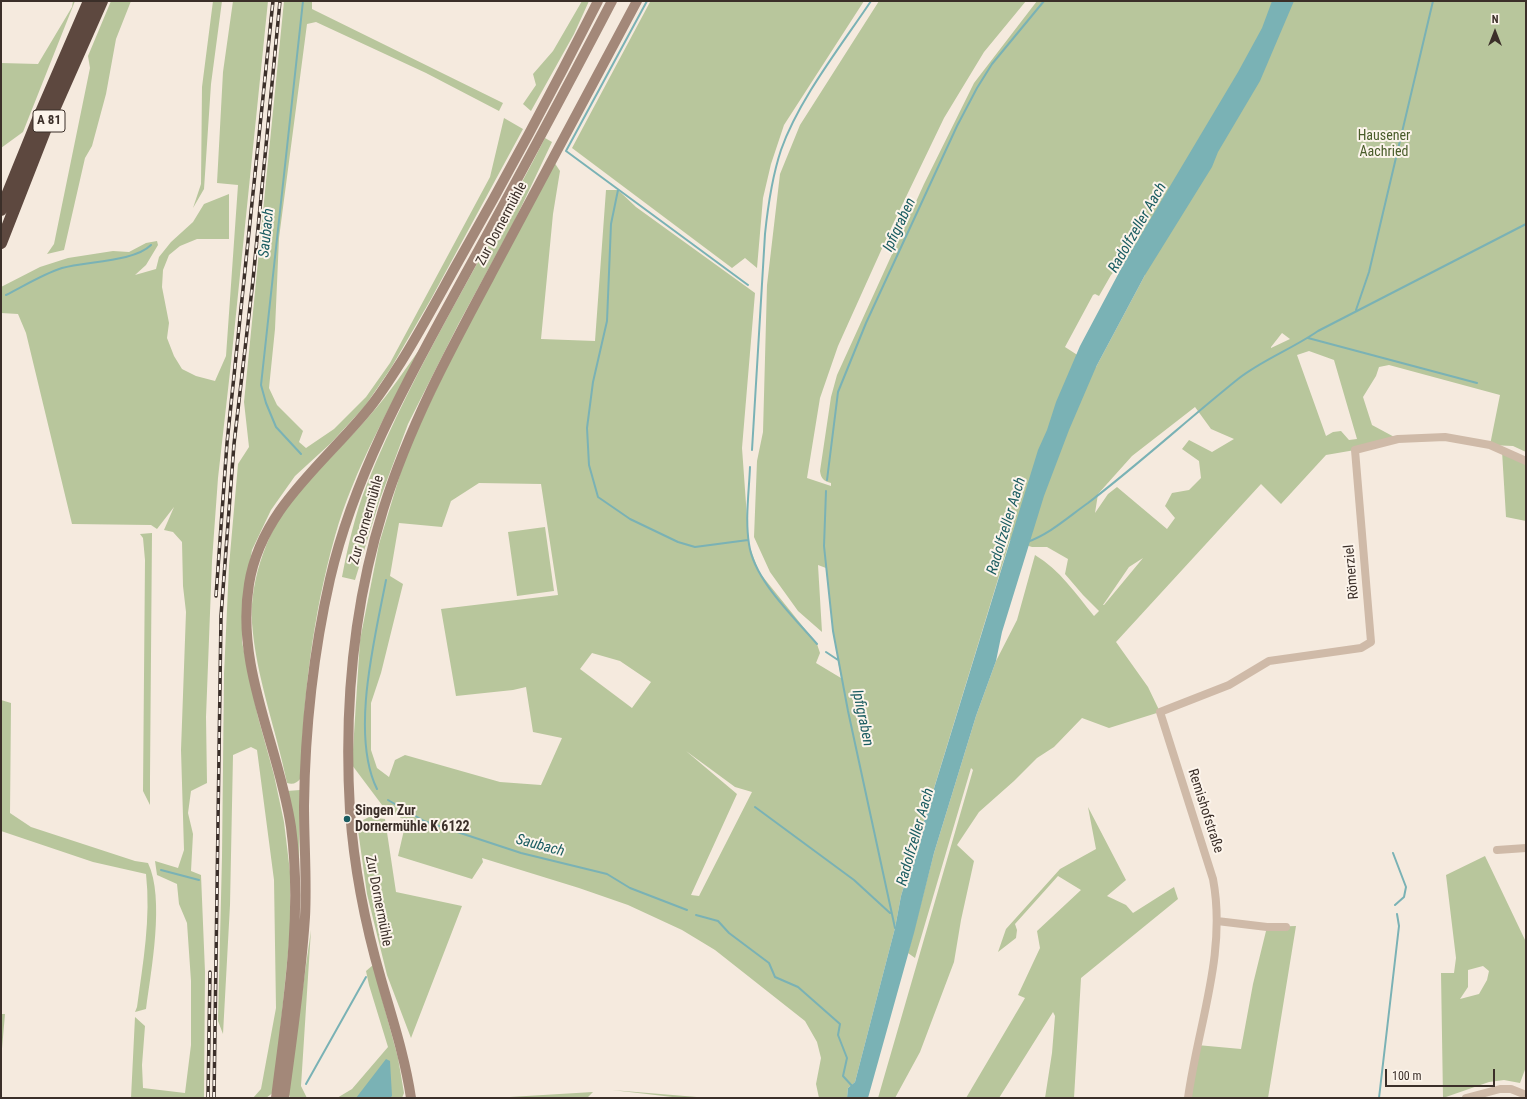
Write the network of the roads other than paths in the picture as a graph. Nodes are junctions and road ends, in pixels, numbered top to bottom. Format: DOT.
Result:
graph roads {
  1 [pos="89,1"];
  2 [pos="102,1"];
  3 [pos="598,1"];
  4 [pos="612,1"];
  5 [pos="637,1"];
  6 [pos="1,210"];
  7 [pos="1,243"];
  8 [pos="1526,461"];
  9 [pos="1160,712"];
  10 [pos="1526,848"];
  11 [pos="1497,850"];
  12 [pos="1217,920"];
  13 [pos="1286,928"];
  14 [pos="1526,1095"];
  15 [pos="276,1098"];
  16 [pos="284,1098"];
  17 [pos="411,1098"];
  18 [pos="1188,1098"];
  19 [pos="1466,1098"];
  1 -- 6 [label="highway, A 81"];
  2 -- 7 [label="highway, A 81"];
  3 -- 15 [label="main road"];
  4 -- 16 [label="main road"];
  5 -- 17 [label="main road, Zur Dornermühle"];
  8 -- 9 [label="street, Römerziel"];
  9 -- 12 [label="street, Remishofstraße"];
  10 -- 11 [label="street"];
  12 -- 13 [label="street"];
  12 -- 18 [label="street, Remishofstraße"];
  14 -- 19 [label="street"];
}
